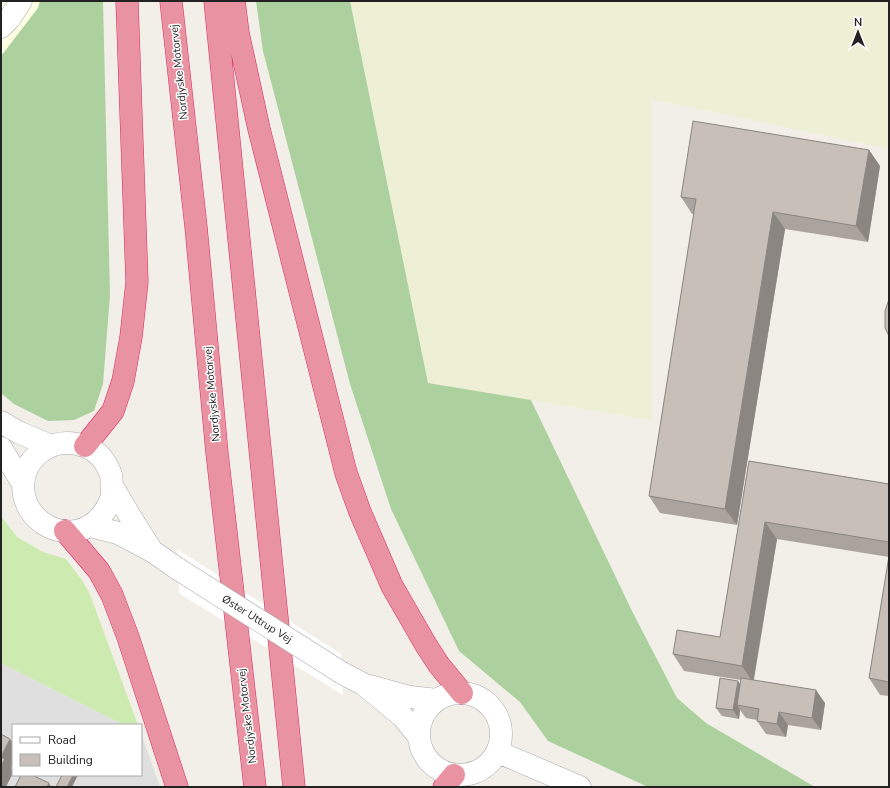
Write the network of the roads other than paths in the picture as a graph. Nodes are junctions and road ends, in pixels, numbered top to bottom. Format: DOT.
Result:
graph roads {
  1 [pos="21,1"];
  2 [pos="127,1"];
  3 [pos="171,1"];
  4 [pos="215,1"];
  5 [pos="234,1"];
  6 [pos="1,27"];
  7 [pos="1,422"];
  8 [pos="51,446"];
  9 [pos="85,446"];
  10 [pos="1,448"];
  11 [pos="23,484"];
  12 [pos="112,487"];
  13 [pos="90,526"];
  14 [pos="65,531"];
  15 [pos="152,551"];
  16 [pos="363,684"];
  17 [pos="462,693"];
  18 [pos="437,700"];
  19 [pos="419,737"];
  20 [pos="498,752"];
  21 [pos="449,781"];
  22 [pos="178,787"];
  23 [pos="255,787"];
  24 [pos="294,787"];
  25 [pos="580,787"];
  1 -- 6 [label="street"];
  2 -- 9 [label="highway"];
  3 -- 23 [label="highway, Nordjyske Motorvej"];
  4 -- 24 [label="highway"];
  5 -- 17 [label="highway"];
  7 -- 8 [label="street"];
  8 -- 9 [label="street"];
  8 -- 11 [label="street"];
  9 -- 12 [label="street"];
  10 -- 11 [label="street"];
  11 -- 14 [label="street"];
  12 -- 13 [label="street"];
  12 -- 15 [label="street, Øster Uttrup Vej"];
  13 -- 14 [label="street"];
  13 -- 15 [label="street, Øster Uttrup Vej"];
  14 -- 22 [label="highway"];
  15 -- 16 [label="street, Øster Uttrup Vej, bridge"];
  16 -- 18 [label="street, Øster Uttrup Vej"];
  16 -- 19 [label="street, Øster Uttrup Vej"];
  17 -- 18 [label="street"];
  17 -- 20 [label="street"];
  18 -- 19 [label="street"];
  19 -- 21 [label="street"];
  20 -- 21 [label="street"];
  20 -- 25 [label="street"];
}
